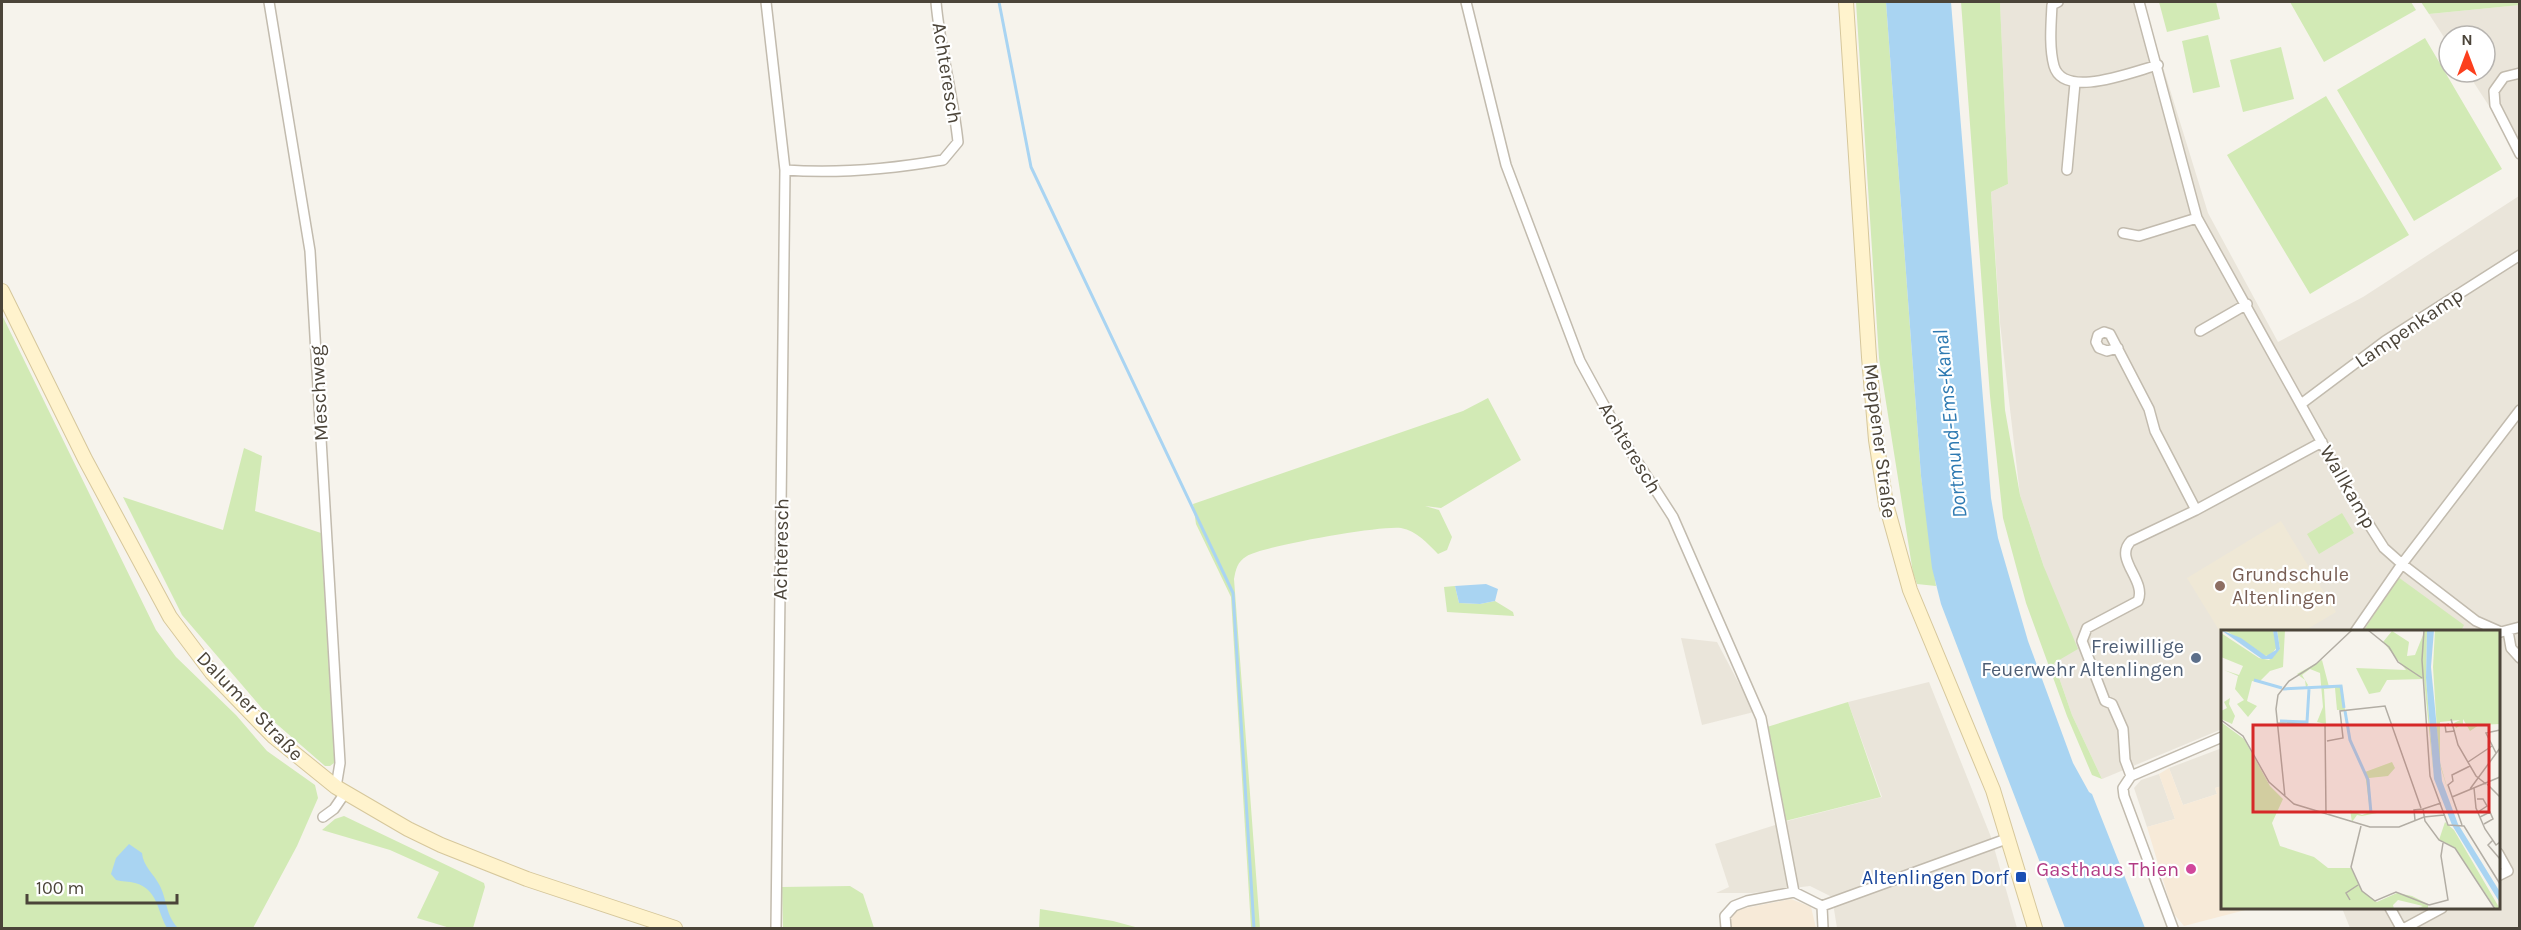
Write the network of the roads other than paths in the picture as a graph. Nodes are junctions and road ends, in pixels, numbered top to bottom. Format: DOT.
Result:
graph roads {
  1 [pos="269,2"];
  2 [pos="766,2"];
  3 [pos="936,2"];
  4 [pos="1466,2"];
  5 [pos="1846,2"];
  6 [pos="2058,2"];
  7 [pos="2139,2"];
  8 [pos="2158,65"];
  9 [pos="2520,73"];
  10 [pos="2074,83"];
  11 [pos="2520,154"];
  12 [pos="785,170"];
  13 [pos="2067,170"];
  14 [pos="2197,218"];
  15 [pos="2123,233"];
  16 [pos="2520,255"];
  17 [pos="2,291"];
  18 [pos="2247,304"];
  19 [pos="2200,331"];
  20 [pos="2118,348"];
  21 [pos="2301,404"];
  22 [pos="2520,410"];
  23 [pos="2322,442"];
  24 [pos="2196,510"];
  25 [pos="2402,564"];
  26 [pos="2520,627"];
  27 [pos="2356,630"];
  28 [pos="2493,630"];
  29 [pos="2508,631"];
  30 [pos="2500,632"];
  31 [pos="2520,658"];
  32 [pos="2221,738"];
  33 [pos="2131,776"];
  34 [pos="341,790"];
  35 [pos="323,817"];
  36 [pos="2008,838"];
  37 [pos="2500,855"];
  38 [pos="2500,875"];
  39 [pos="1794,892"];
  40 [pos="1822,906"];
  41 [pos="2391,909"];
  42 [pos="2440,909"];
  43 [pos="675,928"];
  44 [pos="776,928"];
  45 [pos="1726,928"];
  46 [pos="1823,928"];
  47 [pos="2035,928"];
  48 [pos="2173,928"];
  49 [pos="2403,928"];
  1 -- 34 [label="street, Meschweg"];
  2 -- 12 [label="street, Achteresch"];
  3 -- 12 [label="street, Achteresch"];
  4 -- 39 [label="street, Achteresch"];
  5 -- 36 [label="main road, Meppener Straße"];
  6 -- 10 [label="street"];
  7 -- 8 [label="street, Wallkamp"];
  8 -- 10 [label="street"];
  8 -- 14 [label="street, Wallkamp"];
  9 -- 11 [label="street"];
  10 -- 13 [label="street"];
  12 -- 44 [label="street, Achteresch"];
  14 -- 15 [label="street"];
  14 -- 18 [label="street, Wallkamp"];
  16 -- 21 [label="street, Lampenkamp"];
  17 -- 34 [label="main road, Dalumer Straße"];
  18 -- 19 [label="street"];
  18 -- 21 [label="street, Wallkamp"];
  20 -- 24 [label="street"];
  21 -- 23 [label="street, Wallkamp"];
  22 -- 25 [label="street"];
  23 -- 24 [label="street"];
  23 -- 25 [label="street, Wallkamp"];
  24 -- 33 [label="street"];
  25 -- 27 [label="street"];
  25 -- 28 [label="street, Wallkamp"];
  26 -- 29 [label="street"];
  29 -- 30 [label="street"];
  29 -- 31 [label="street"];
  32 -- 33 [label="street"];
  33 -- 48 [label="street"];
  34 -- 35 [label="street"];
  34 -- 43 [label="main road, Dalumer Straße"];
  36 -- 40 [label="street"];
  36 -- 47 [label="main road, Meppener Straße"];
  37 -- 38 [label="street"];
  39 -- 40 [label="street"];
  39 -- 45 [label="street"];
  40 -- 46 [label="street"];
  41 -- 49 [label="street"];
  42 -- 49 [label="street"];
}
